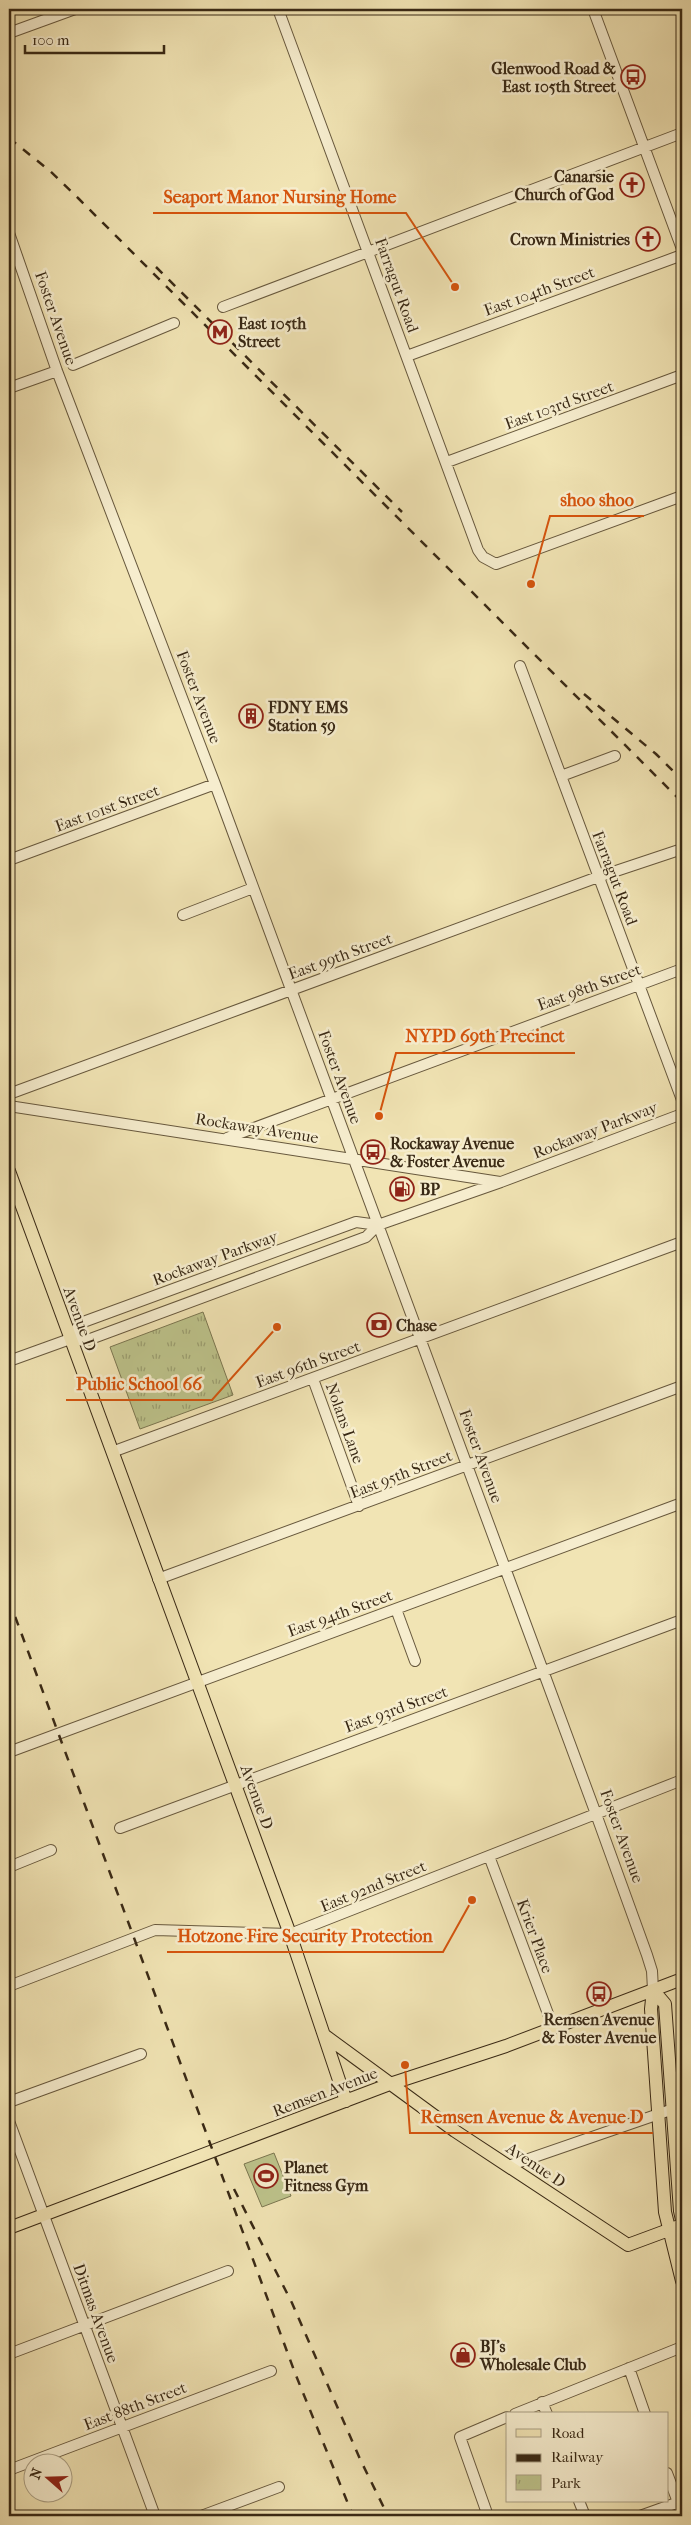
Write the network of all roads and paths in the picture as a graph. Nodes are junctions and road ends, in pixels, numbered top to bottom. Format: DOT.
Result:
graph roads {
  1 [pos="76,9"];
  2 [pos="278,9"];
  3 [pos="593,9"];
  4 [pos="9,34"];
  5 [pos="682,133"];
  6 [pos="644,147"];
  7 [pos="9,233"];
  8 [pos="682,249"];
  9 [pos="369,254"];
  10 [pos="682,255"];
  11 [pos="223,307"];
  12 [pos="174,323"];
  13 [pos="406,356"];
  14 [pos="73,365"];
  15 [pos="57,370"];
  16 [pos="682,375"];
  17 [pos="9,388"];
  18 [pos="446,462"];
  19 [pos="682,496"];
  20 [pos="520,666"];
  21 [pos="615,756"];
  22 [pos="561,776"];
  23 [pos="215,784"];
  24 [pos="682,849"];
  25 [pos="9,860"];
  26 [pos="598,877"];
  27 [pos="254,888"];
  28 [pos="182,915"];
  29 [pos="682,969"];
  30 [pos="639,984"];
  31 [pos="291,990"];
  32 [pos="9,1094"];
  33 [pos="331,1098"];
  34 [pos="682,1100"];
  35 [pos="9,1106"];
  36 [pos="682,1114"];
  37 [pos="226,1139"];
  38 [pos="353,1158"];
  39 [pos="9,1170"];
  40 [pos="501,1182"];
  41 [pos="378,1225"];
  42 [pos="682,1242"];
  43 [pos="70,1339"];
  44 [pos="420,1340"];
  45 [pos="9,1361"];
  46 [pos="312,1379"];
  47 [pos="682,1386"];
  48 [pos="112,1452"];
  49 [pos="467,1465"];
  50 [pos="682,1503"];
  51 [pos="359,1506"];
  52 [pos="505,1568"];
  53 [pos="158,1580"];
  54 [pos="396,1609"];
  55 [pos="682,1620"];
  56 [pos="415,1661"];
  57 [pos="544,1671"];
  58 [pos="196,1682"];
  59 [pos="9,1752"];
  60 [pos="682,1780"];
  61 [pos="235,1785"];
  62 [pos="596,1814"];
  63 [pos="120,1828"];
  64 [pos="52,1850"];
  65 [pos="489,1856"];
  66 [pos="9,1867"];
  67 [pos="290,1934"];
  68 [pos="682,1979"];
  69 [pos="9,1986"];
  70 [pos="653,1990"];
  71 [pos="553,2026"];
  72 [pos="324,2035"];
  73 [pos="141,2054"];
  74 [pos="390,2084"];
  75 [pos="346,2101"];
  76 [pos="9,2102"];
  77 [pos="678,2108"];
  78 [pos="657,2114"];
  79 [pos="9,2121"];
  80 [pos="508,2166"];
  81 [pos="677,2170"];
  82 [pos="682,2184"];
  83 [pos="44,2215"];
  84 [pos="682,2220"];
  85 [pos="682,2225"];
  86 [pos="9,2228"];
  87 [pos="669,2230"];
  88 [pos="228,2271"];
  89 [pos="682,2281"];
  90 [pos="85,2326"];
  91 [pos="682,2346"];
  92 [pos="9,2354"];
  93 [pos="629,2368"];
  94 [pos="271,2371"];
  95 [pos="542,2402"];
  96 [pos="520,2412"];
  97 [pos="546,2412"];
  98 [pos="645,2412"];
  99 [pos="506,2417"];
  100 [pos="122,2427"];
  101 [pos="9,2470"];
  102 [pos="668,2475"];
  103 [pos="279,2487"];
  104 [pos="680,2501"];
  105 [pos="579,2502"];
  106 [pos="682,2514"];
  107 [pos="155,2516"];
  108 [pos="201,2516"];
  109 [pos="488,2516"];
  110 [pos="584,2516"];
  111 [pos="640,2516"];
  1 -- 4 [label="street"];
  2 -- 9 [label="street, Farragut Road"];
  3 -- 6 [label="street"];
  5 -- 6 [label="street"];
  6 -- 8 [label="street"];
  6 -- 9 [label="street"];
  7 -- 15 [label="street, Foster Avenue"];
  9 -- 11 [label="street"];
  9 -- 13 [label="street, Farragut Road"];
  10 -- 13 [label="street, East 104th Street"];
  12 -- 14 [label="street"];
  13 -- 18 [label="street, Farragut Road"];
  15 -- 17 [label="street"];
  15 -- 23 [label="street, Foster Avenue"];
  16 -- 18 [label="street, East 103rd Street"];
  18 -- 19 [label="street, Farragut Road"];
  20 -- 22 [label="street, Farragut Road"];
  21 -- 22 [label="street"];
  22 -- 26 [label="street, Farragut Road"];
  23 -- 25 [label="street, East 101st Street"];
  23 -- 27 [label="street, Foster Avenue"];
  24 -- 26 [label="street, East 99th Street"];
  26 -- 30 [label="street, Farragut Road"];
  26 -- 31 [label="street, East 99th Street"];
  27 -- 28 [label="street"];
  27 -- 31 [label="street, Foster Avenue"];
  29 -- 30 [label="street, East 98th Street"];
  30 -- 33 [label="street, East 98th Street"];
  30 -- 34 [label="street, Farragut Road"];
  31 -- 32 [label="street, East 99th Street"];
  31 -- 33 [label="street, Foster Avenue"];
  33 -- 37 [label="street, East 98th Street"];
  33 -- 38 [label="street, Foster Avenue"];
  35 -- 37 [label="street, Rockaway Avenue"];
  36 -- 40 [label="street, Rockaway Parkway"];
  37 -- 38 [label="street, Rockaway Avenue"];
  38 -- 40 [label="street, Rockaway Avenue"];
  38 -- 41 [label="street, Foster Avenue"];
  39 -- 43 [label="main road, Avenue D"];
  40 -- 41 [label="street, Rockaway Parkway"];
  41 -- 43 [label="street, Rockaway Parkway"];
  41 -- 43 [label="street, Rockaway Parkway"];
  41 -- 44 [label="street, Foster Avenue"];
  42 -- 44 [label="street, East 96th Street"];
  43 -- 45 [label="street, Rockaway Parkway"];
  43 -- 48 [label="main road, Avenue D"];
  44 -- 46 [label="street, East 96th Street"];
  44 -- 49 [label="street, Foster Avenue"];
  46 -- 48 [label="street, East 96th Street"];
  46 -- 51 [label="street, Nolans Lane"];
  47 -- 49 [label="street, East 95th Street"];
  48 -- 53 [label="main road, Avenue D"];
  49 -- 51 [label="street, East 95th Street"];
  49 -- 52 [label="street, Foster Avenue"];
  50 -- 52 [label="street, East 94th Street"];
  51 -- 53 [label="street, East 95th Street"];
  52 -- 54 [label="street, East 94th Street"];
  52 -- 57 [label="street, Foster Avenue"];
  53 -- 58 [label="main road, Avenue D"];
  54 -- 56 [label="street"];
  54 -- 58 [label="street, East 94th Street"];
  55 -- 57 [label="street, East 93rd Street"];
  57 -- 61 [label="street, East 93rd Street"];
  57 -- 62 [label="street, Foster Avenue"];
  58 -- 59 [label="street, East 94th Street"];
  58 -- 61 [label="main road, Avenue D"];
  60 -- 62 [label="street, East 92nd Street"];
  61 -- 63 [label="street, East 93rd Street"];
  61 -- 67 [label="main road, Avenue D"];
  62 -- 65 [label="street, East 92nd Street"];
  62 -- 70 [label="street, Foster Avenue"];
  64 -- 66 [label="street"];
  65 -- 67 [label="street, East 92nd Street"];
  65 -- 71 [label="street, Krier Place"];
  67 -- 69 [label="street, East 92nd Street"];
  67 -- 72 [label="main road, Avenue D"];
  68 -- 70 [label="main road, Remsen Avenue"];
  70 -- 71 [label="main road, Remsen Avenue"];
  70 -- 77 [label="main road, Foster Avenue"];
  70 -- 78 [label="main road, Foster Avenue"];
  71 -- 74 [label="main road, Remsen Avenue"];
  72 -- 74 [label="main road, Avenue D"];
  72 -- 75 [label="main road"];
  73 -- 76 [label="street"];
  74 -- 75 [label="main road, Remsen Avenue"];
  74 -- 80 [label="main road, Avenue D"];
  75 -- 83 [label="main road, Remsen Avenue"];
  77 -- 78 [label="street"];
  77 -- 81 [label="main road, Foster Avenue"];
  78 -- 80 [label="street"];
  78 -- 87 [label="main road, Foster Avenue"];
  79 -- 83 [label="street, Ditmas Avenue"];
  80 -- 87 [label="main road, Avenue D"];
  81 -- 82 [label="street"];
  81 -- 84 [label="main road, Foster Avenue"];
  83 -- 86 [label="main road, Remsen Avenue"];
  83 -- 90 [label="street, Ditmas Avenue"];
  85 -- 87 [label="main road, Avenue D"];
  87 -- 89 [label="main road, Foster Avenue"];
  88 -- 90 [label="street"];
  90 -- 92 [label="street"];
  90 -- 100 [label="street, Ditmas Avenue"];
  91 -- 93 [label="street"];
  93 -- 95 [label="street"];
  93 -- 98 [label="street"];
  94 -- 100 [label="street, East 88th Street"];
  95 -- 96 [label="street"];
  95 -- 97 [label="street"];
  99 -- 109 [label="street"];
  100 -- 101 [label="street, East 88th Street"];
  100 -- 107 [label="street, Ditmas Avenue"];
  102 -- 104 [label="street"];
  103 -- 108 [label="street"];
  104 -- 106 [label="street"];
  104 -- 111 [label="street"];
  105 -- 110 [label="street"];
}
